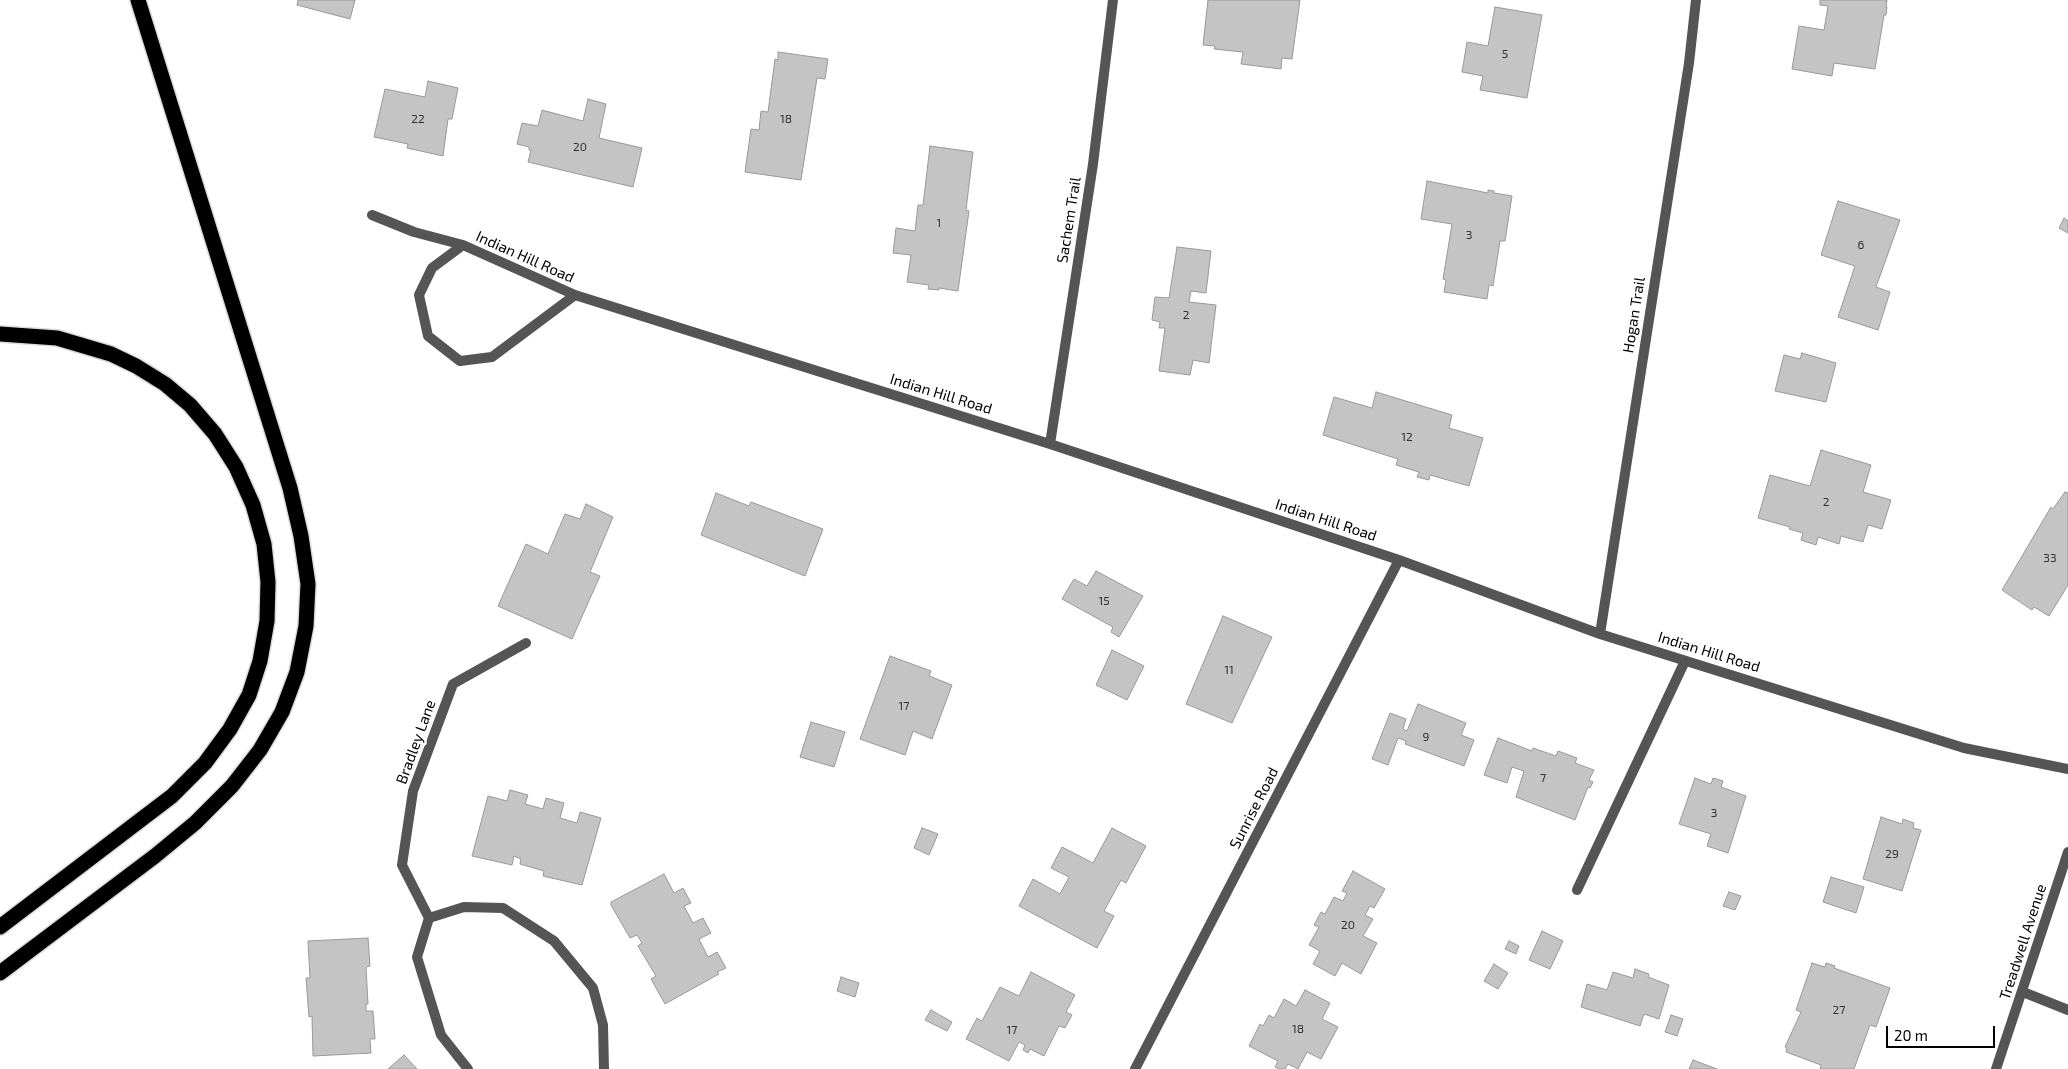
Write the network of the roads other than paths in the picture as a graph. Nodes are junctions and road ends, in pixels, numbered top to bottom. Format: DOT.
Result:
graph roads {
  1 [pos="138,0"];
  2 [pos="1113,0"];
  3 [pos="1696,0"];
  4 [pos="372,215"];
  5 [pos="463,245"];
  6 [pos="575,295"];
  7 [pos="0,334"];
  8 [pos="1050,444"];
  9 [pos="1399,560"];
  10 [pos="1600,634"];
  11 [pos="526,643"];
  12 [pos="1685,661"];
  13 [pos="2068,770"];
  14 [pos="2068,852"];
  15 [pos="1578,890"];
  16 [pos="429,918"];
  17 [pos="0,927"];
  18 [pos="0,973"];
  19 [pos="2023,992"];
  20 [pos="2068,1010"];
  21 [pos="606,1068"];
  22 [pos="468,1069"];
  23 [pos="1135,1069"];
  24 [pos="1996,1069"];
  1 -- 18 [label="highway"];
  2 -- 8 [label="street, Sachem Trail"];
  3 -- 10 [label="street, Hogan Trail"];
  4 -- 5 [label="street, Indian Hill Road"];
  5 -- 6 [label="street, Indian Hill Road"];
  5 -- 6 [label="street, Indian Hill Road"];
  6 -- 8 [label="street, Indian Hill Road"];
  7 -- 17 [label="highway"];
  8 -- 9 [label="street, Indian Hill Road"];
  9 -- 10 [label="street, Indian Hill Road"];
  9 -- 23 [label="street, Sunrise Road"];
  10 -- 12 [label="street, Indian Hill Road"];
  11 -- 16 [label="street, Bradley Lane"];
  12 -- 13 [label="street, Indian Hill Road"];
  12 -- 15 [label="street"];
  14 -- 19 [label="street, Treadwell Avenue"];
  16 -- 21 [label="street"];
  16 -- 22 [label="street"];
  19 -- 20 [label="street"];
  19 -- 24 [label="street, Treadwell Avenue"];
}
